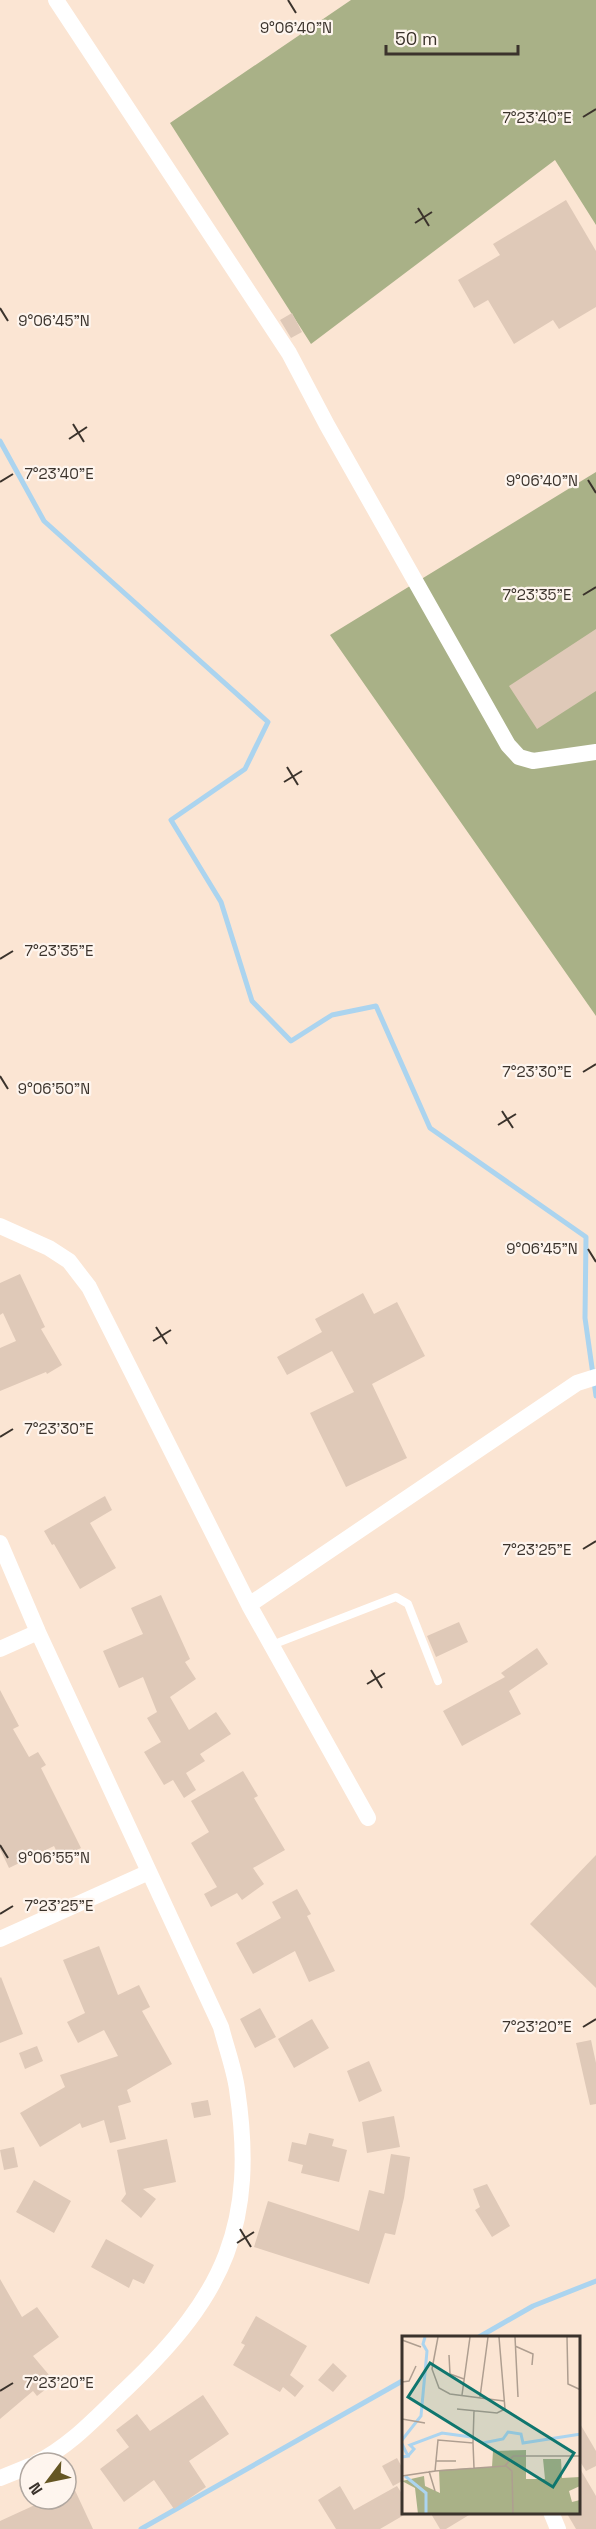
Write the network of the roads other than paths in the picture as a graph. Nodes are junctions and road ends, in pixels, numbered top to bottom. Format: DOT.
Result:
graph roads {
  1 [pos="56,0"];
  2 [pos="596,752"];
  3 [pos="0,1226"];
  4 [pos="596,1377"];
  5 [pos="0,1543"];
  6 [pos="249,1605"];
  7 [pos="38,1632"];
  8 [pos="272,1645"];
  9 [pos="0,1649"];
  10 [pos="438,1681"];
  11 [pos="368,1818"];
  12 [pos="149,1872"];
  13 [pos="0,1939"];
  14 [pos="55,2451"];
  15 [pos="18,2471"];
  16 [pos="0,2478"];
  17 [pos="552,2514"];
  18 [pos="558,2529"];
  1 -- 2 [label="street"];
  3 -- 6 [label="street"];
  4 -- 6 [label="street"];
  5 -- 7 [label="street"];
  6 -- 8 [label="street"];
  7 -- 9 [label="street"];
  7 -- 12 [label="street"];
  8 -- 10 [label="lane"];
  8 -- 11 [label="street"];
  12 -- 13 [label="street"];
  12 -- 14 [label="street"];
  15 -- 16 [label="street"];
  17 -- 18 [label="street"];
}
